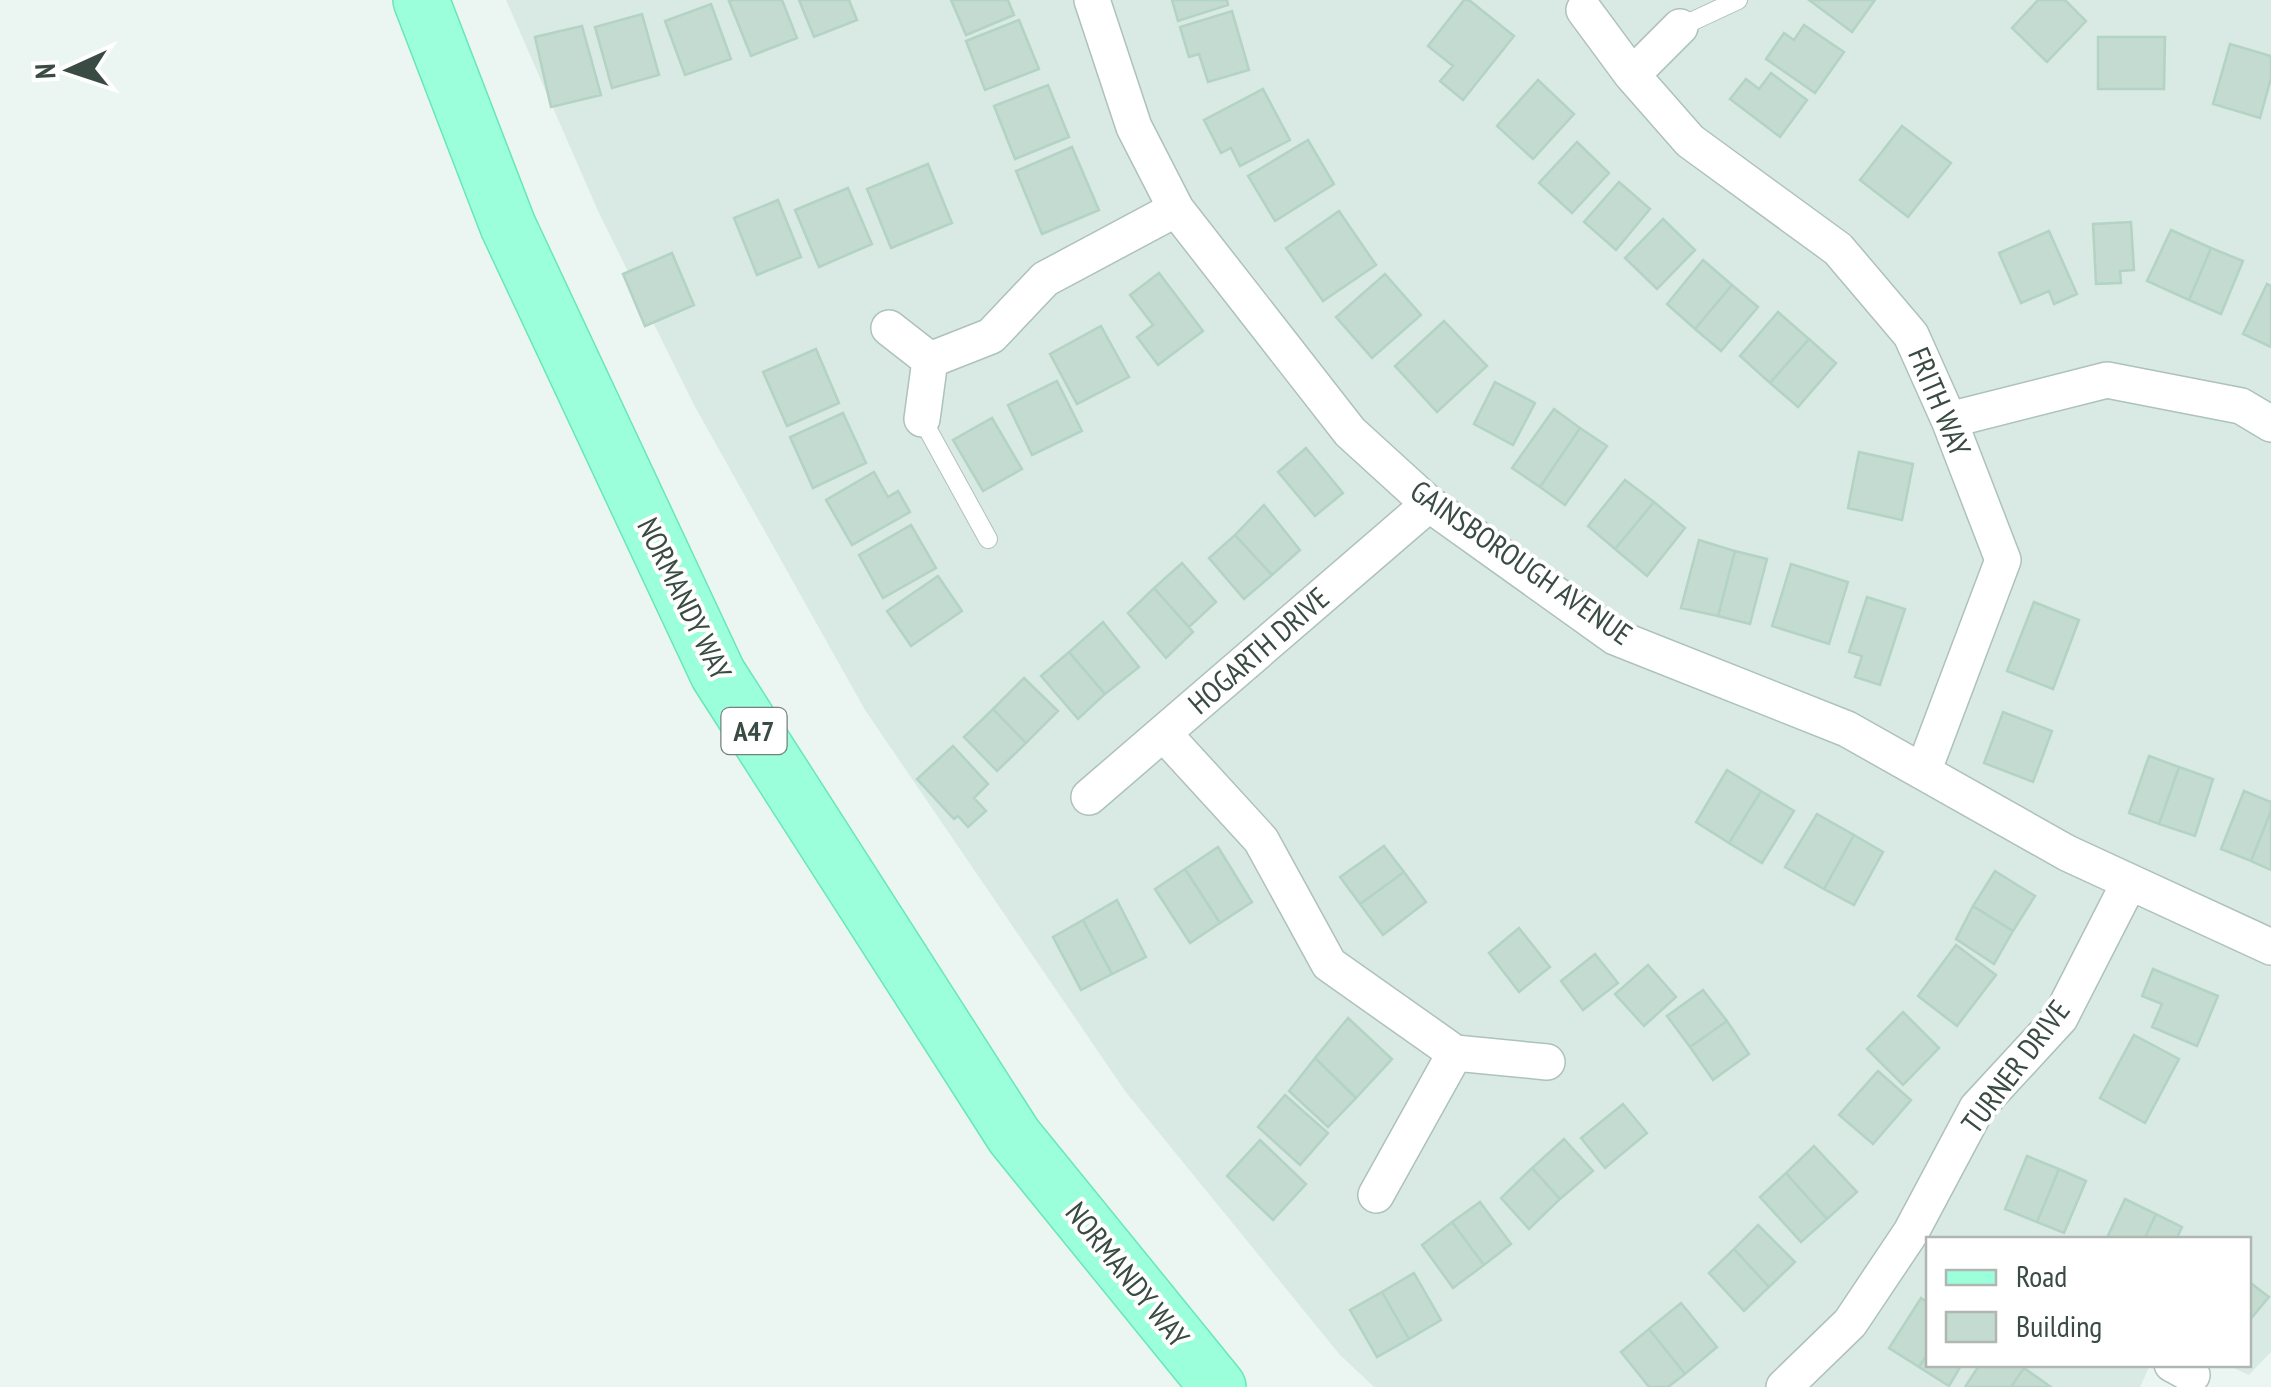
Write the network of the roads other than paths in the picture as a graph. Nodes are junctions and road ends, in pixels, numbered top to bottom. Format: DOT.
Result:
graph roads {
  1 [pos="420,0"];
  2 [pos="1092,0"];
  3 [pos="1738,0"];
  4 [pos="1584,10"];
  5 [pos="1680,27"];
  6 [pos="1632,75"];
  7 [pos="1176,209"];
  8 [pos="889,328"];
  9 [pos="930,360"];
  10 [pos="922,420"];
  11 [pos="1949,420"];
  12 [pos="2271,424"];
  13 [pos="1429,504"];
  14 [pos="988,538"];
  15 [pos="1164,734"];
  16 [pos="1923,772"];
  17 [pos="1089,797"];
  18 [pos="2129,883"];
  19 [pos="2271,947"];
  20 [pos="1455,1054"];
  21 [pos="1547,1062"];
  22 [pos="1376,1195"];
  23 [pos="1920,1236"];
  24 [pos="1218,1387"];
  25 [pos="1784,1387"];
  1 -- 24 [label="main road, NORMANDY WAY / A47"];
  2 -- 7 [label="street, GAINSBOROUGH AVENUE"];
  3 -- 5 [label="lane"];
  4 -- 6 [label="street, FRITH WAY"];
  5 -- 6 [label="street"];
  6 -- 11 [label="street, FRITH WAY"];
  7 -- 9 [label="street"];
  7 -- 13 [label="street, GAINSBOROUGH AVENUE"];
  8 -- 9 [label="street"];
  9 -- 10 [label="street"];
  10 -- 14 [label="lane"];
  11 -- 12 [label="street"];
  11 -- 16 [label="street, FRITH WAY"];
  13 -- 15 [label="street, HOGARTH DRIVE"];
  13 -- 16 [label="street, GAINSBOROUGH AVENUE"];
  15 -- 17 [label="street, HOGARTH DRIVE"];
  15 -- 20 [label="street"];
  16 -- 18 [label="street, GAINSBOROUGH AVENUE"];
  18 -- 19 [label="street, GAINSBOROUGH AVENUE"];
  18 -- 23 [label="street, TURNER DRIVE"];
  20 -- 21 [label="street"];
  20 -- 22 [label="street"];
  23 -- 25 [label="street, TURNER DRIVE"];
}
